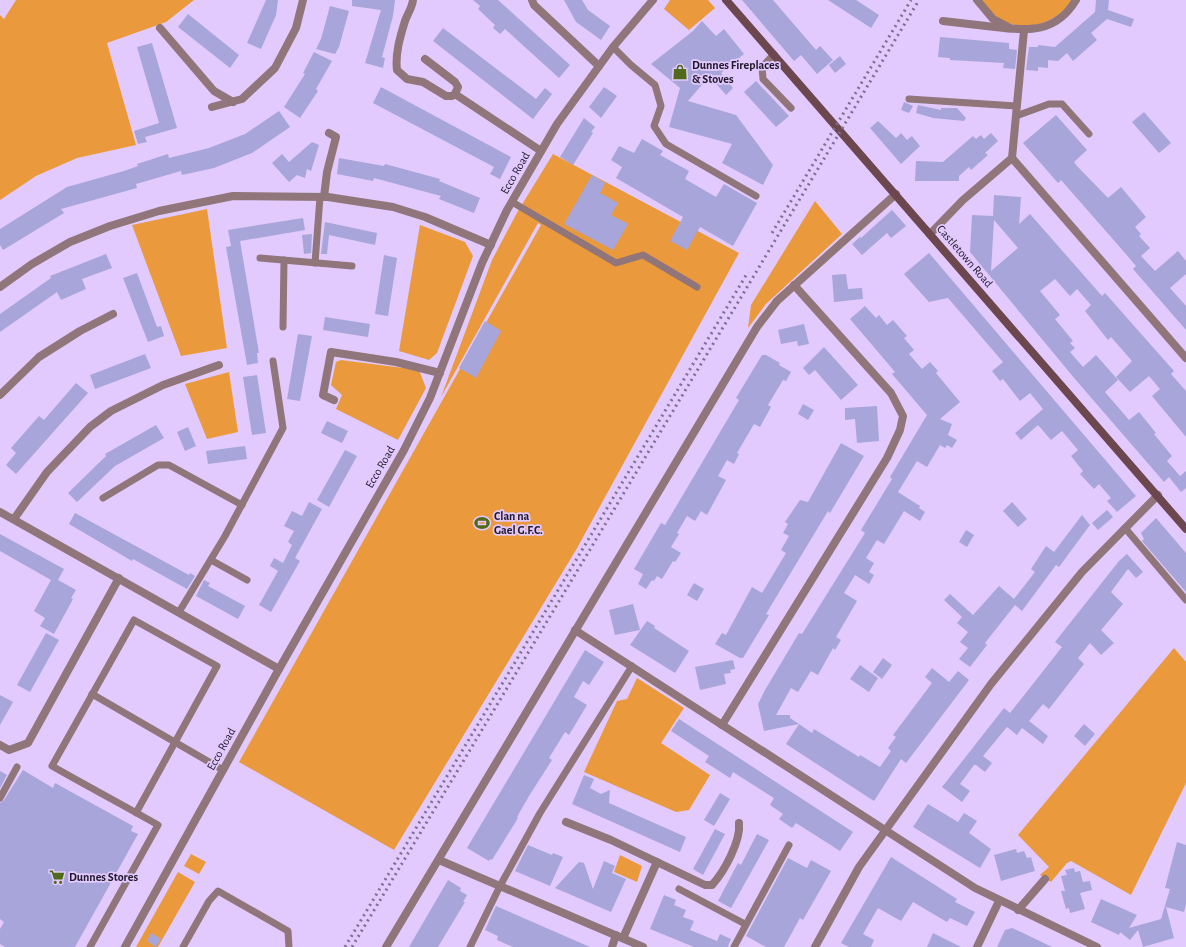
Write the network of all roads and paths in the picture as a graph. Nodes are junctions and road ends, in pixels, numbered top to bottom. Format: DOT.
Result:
graph roads {
  1 [pos="303,0"];
  2 [pos="413,0"];
  3 [pos="532,0"];
  4 [pos="653,0"];
  5 [pos="726,0"];
  6 [pos="977,0"];
  7 [pos="1076,0"];
  8 [pos="943,21"];
  9 [pos="160,28"];
  10 [pos="1020,30"];
  11 [pos="613,47"];
  12 [pos="774,54"];
  13 [pos="425,59"];
  14 [pos="599,66"];
  15 [pos="456,94"];
  16 [pos="909,99"];
  17 [pos="233,102"];
  18 [pos="1016,106"];
  19 [pos="212,107"];
  20 [pos="791,108"];
  21 [pos="1016,116"];
  22 [pos="329,133"];
  23 [pos="1089,134"];
  24 [pos="541,151"];
  25 [pos="1012,158"];
  26 [pos="896,194"];
  27 [pos="756,196"];
  28 [pos="322,197"];
  29 [pos="512,202"];
  30 [pos="930,234"];
  31 [pos="491,245"];
  32 [pos="260,258"];
  33 [pos="284,260"];
  34 [pos="315,263"];
  35 [pos="352,266"];
  36 [pos="794,286"];
  37 [pos="0,287"];
  38 [pos="697,287"];
  39 [pos="113,314"];
  40 [pos="283,326"];
  41 [pos="1186,358"];
  42 [pos="273,361"];
  43 [pos="219,364"];
  44 [pos="440,373"];
  45 [pos="0,396"];
  46 [pos="334,400"];
  47 [pos="1158,495"];
  48 [pos="103,498"];
  49 [pos="242,505"];
  50 [pos="0,512"];
  51 [pos="14,519"];
  52 [pos="1125,528"];
  53 [pos="1186,529"];
  54 [pos="211,560"];
  55 [pos="119,578"];
  56 [pos="247,580"];
  57 [pos="1186,600"];
  58 [pos="179,612"];
  59 [pos="575,630"];
  60 [pos="632,666"];
  61 [pos="279,668"];
  62 [pos="92,694"];
  63 [pos="722,725"];
  64 [pos="175,742"];
  65 [pos="0,745"];
  66 [pos="17,767"];
  67 [pos="223,770"];
  68 [pos="0,798"];
  69 [pos="136,812"];
  70 [pos="566,822"];
  71 [pos="739,823"];
  72 [pos="885,830"];
  73 [pos="789,845"];
  74 [pos="439,860"];
  75 [pos="657,862"];
  76 [pos="1045,879"];
  77 [pos="500,886"];
  78 [pos="679,889"];
  79 [pos="999,901"];
  80 [pos="1018,910"];
  81 [pos="746,924"];
  82 [pos="620,937"];
  83 [pos="90,947"];
  84 [pos="125,947"];
  85 [pos="183,947"];
  86 [pos="289,947"];
  87 [pos="386,947"];
  88 [pos="471,947"];
  89 [pos="612,947"];
  90 [pos="643,947"];
  91 [pos="734,947"];
  92 [pos="815,947"];
  93 [pos="977,947"];
  94 [pos="1097,947"];
  1 -- 17 [label="street"];
  2 -- 15 [label="street"];
  3 -- 14 [label="street"];
  4 -- 11 [label="street, Ecco Road"];
  5 -- 12 [label="main road, Castletown Road"];
  6 -- 10 [label="street"];
  7 -- 10 [label="street"];
  8 -- 10 [label="street"];
  9 -- 17 [label="street"];
  10 -- 18 [label="street"];
  11 -- 14 [label="street, Ecco Road"];
  11 -- 27 [label="lane"];
  12 -- 20 [label="lane"];
  12 -- 26 [label="main road, Castletown Road"];
  13 -- 15 [label="street"];
  14 -- 24 [label="street, Ecco Road"];
  15 -- 24 [label="street"];
  16 -- 18 [label="lane"];
  17 -- 19 [label="street"];
  18 -- 21 [label="street"];
  21 -- 23 [label="lane"];
  21 -- 25 [label="street"];
  22 -- 28 [label="street"];
  24 -- 29 [label="street, Ecco Road"];
  25 -- 30 [label="street"];
  25 -- 41 [label="street"];
  26 -- 30 [label="main road, Castletown Road"];
  26 -- 36 [label="street"];
  28 -- 31 [label="street"];
  28 -- 34 [label="lane"];
  28 -- 37 [label="street"];
  29 -- 31 [label="street, Ecco Road"];
  29 -- 38 [label="lane"];
  30 -- 47 [label="main road, Castletown Road"];
  31 -- 44 [label="street, Ecco Road"];
  32 -- 33 [label="lane"];
  33 -- 34 [label="lane"];
  33 -- 40 [label="lane"];
  34 -- 35 [label="lane"];
  36 -- 59 [label="street"];
  36 -- 63 [label="street"];
  39 -- 45 [label="street"];
  42 -- 49 [label="lane"];
  43 -- 51 [label="street"];
  44 -- 46 [label="street"];
  44 -- 61 [label="street, Ecco Road"];
  47 -- 52 [label="street"];
  47 -- 53 [label="main road, Castletown Road"];
  48 -- 49 [label="lane"];
  49 -- 54 [label="lane"];
  50 -- 51 [label="street"];
  51 -- 55 [label="street"];
  52 -- 57 [label="lane"];
  52 -- 72 [label="street"];
  54 -- 56 [label="lane"];
  54 -- 58 [label="lane"];
  55 -- 58 [label="street"];
  55 -- 65 [label="street"];
  58 -- 61 [label="street"];
  59 -- 60 [label="street"];
  59 -- 74 [label="street"];
  60 -- 63 [label="street"];
  60 -- 77 [label="lane"];
  61 -- 67 [label="street, Ecco Road"];
  62 -- 64 [label="lane"];
  62 -- 64 [label="lane"];
  62 -- 69 [label="lane"];
  63 -- 72 [label="street"];
  64 -- 67 [label="lane"];
  64 -- 69 [label="lane"];
  66 -- 68 [label="lane"];
  67 -- 84 [label="street, Ecco Road"];
  69 -- 83 [label="lane"];
  70 -- 75 [label="street"];
  71 -- 75 [label="street"];
  72 -- 79 [label="street"];
  72 -- 92 [label="street"];
  73 -- 81 [label="lane"];
  74 -- 77 [label="street"];
  74 -- 87 [label="street"];
  75 -- 82 [label="street"];
  76 -- 80 [label="street"];
  77 -- 82 [label="street"];
  77 -- 88 [label="lane"];
  78 -- 81 [label="lane"];
  79 -- 80 [label="street"];
  79 -- 93 [label="street"];
  80 -- 94 [label="street"];
  81 -- 91 [label="lane"];
  82 -- 89 [label="street"];
  82 -- 90 [label="street"];
  85 -- 86 [label="lane"];
}
